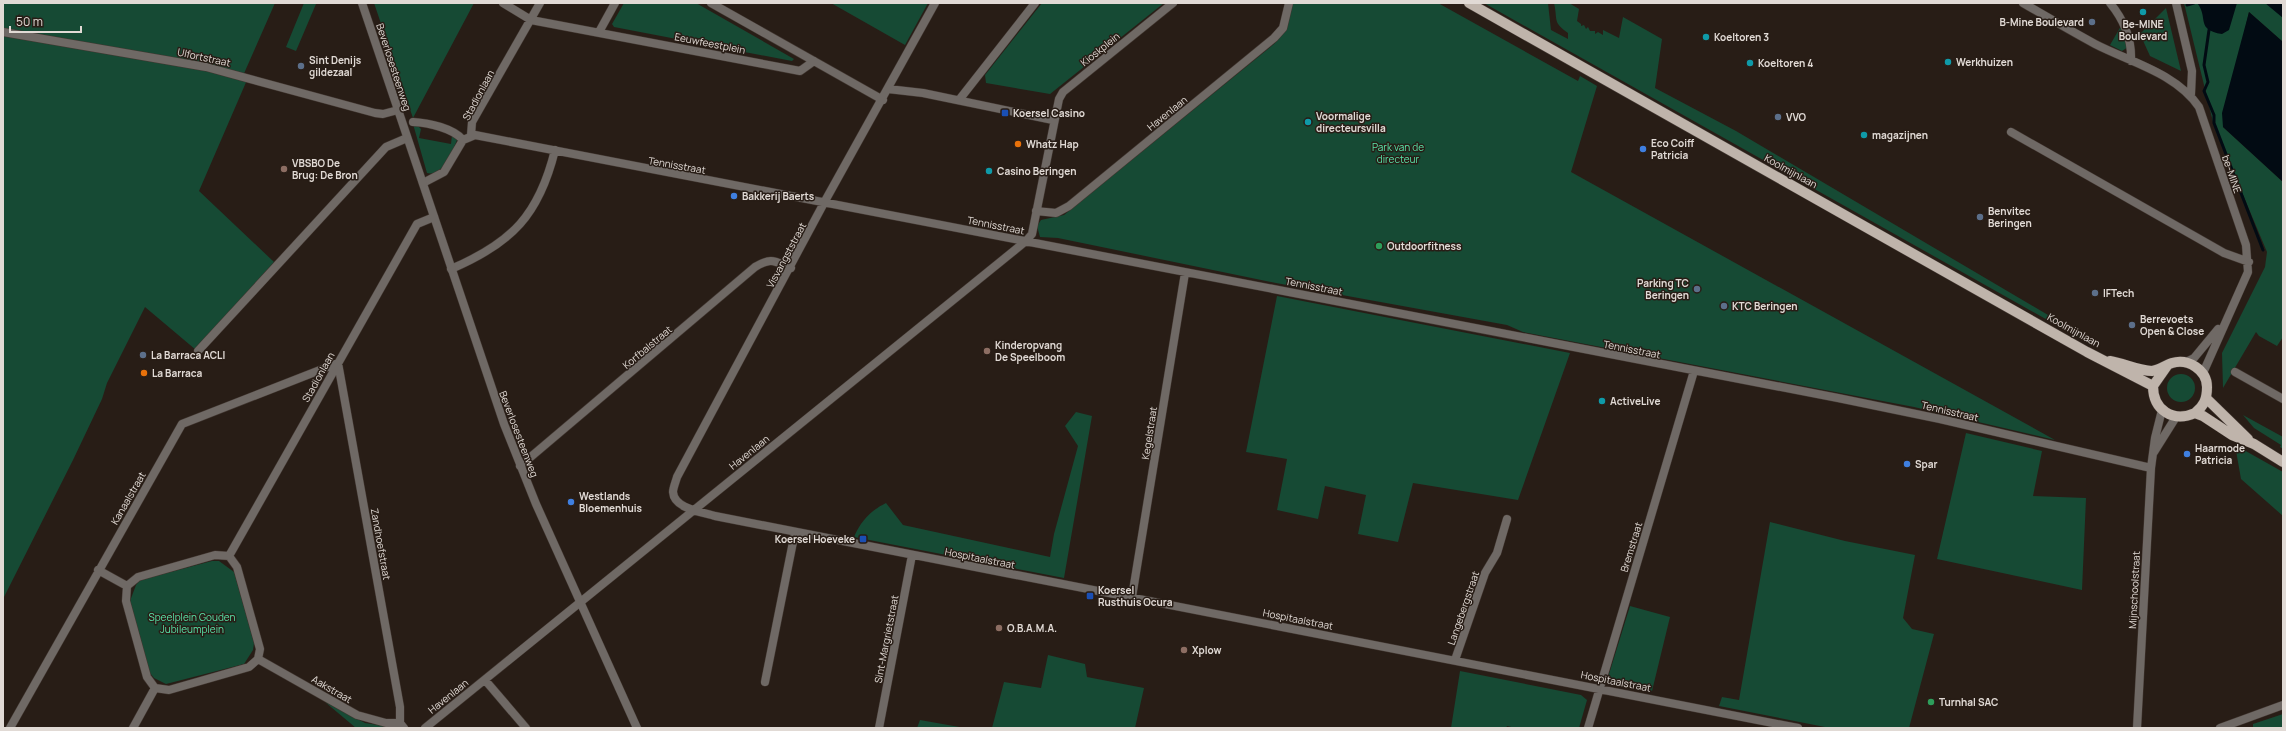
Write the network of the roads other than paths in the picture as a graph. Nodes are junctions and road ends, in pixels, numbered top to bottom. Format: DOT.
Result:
graph roads {
  1 [pos="362,3"];
  2 [pos="503,3"];
  3 [pos="540,3"];
  4 [pos="615,3"];
  5 [pos="711,3"];
  6 [pos="935,3"];
  7 [pos="1035,3"];
  8 [pos="1173,3"];
  9 [pos="1289,3"];
  10 [pos="1469,3"];
  11 [pos="2023,3"];
  12 [pos="2110,3"];
  13 [pos="2176,3"];
  14 [pos="531,20"];
  15 [pos="3,32"];
  16 [pos="599,32"];
  17 [pos="814,61"];
  18 [pos="2132,61"];
  19 [pos="888,89"];
  20 [pos="2191,94"];
  21 [pos="883,100"];
  22 [pos="959,100"];
  23 [pos="398,110"];
  24 [pos="1053,120"];
  25 [pos="413,122"];
  26 [pos="2011,132"];
  27 [pos="471,135"];
  28 [pos="407,138"];
  29 [pos="463,140"];
  30 [pos="555,150"];
  31 [pos="423,183"];
  32 [pos="825,201"];
  33 [pos="1036,211"];
  34 [pos="434,217"];
  35 [pos="1026,241"];
  36 [pos="2249,262"];
  37 [pos="791,268"];
  38 [pos="451,269"];
  39 [pos="1185,273"];
  40 [pos="2224,322"];
  41 [pos="198,350"];
  42 [pos="2103,359"];
  43 [pos="2186,362"];
  44 [pos="338,364"];
  45 [pos="2167,366"];
  46 [pos="1694,371"];
  47 [pos="2236,372"];
  48 [pos="2203,373"];
  49 [pos="2153,386"];
  50 [pos="2207,399"];
  51 [pos="2283,399"];
  52 [pos="2162,410"];
  53 [pos="2195,413"];
  54 [pos="2176,417"];
  55 [pos="2254,444"];
  56 [pos="2153,452"];
  57 [pos="2283,462"];
  58 [pos="520,466"];
  59 [pos="2151,468"];
  60 [pos="695,509"];
  61 [pos="1507,518"];
  62 [pos="794,532"];
  63 [pos="912,554"];
  64 [pos="229,556"];
  65 [pos="98,570"];
  66 [pos="127,586"];
  67 [pos="1132,597"];
  68 [pos="580,603"];
  69 [pos="258,659"];
  70 [pos="1455,660"];
  71 [pos="485,680"];
  72 [pos="765,682"];
  73 [pos="155,688"];
  74 [pos="1600,688"];
  75 [pos="2283,705"];
  76 [pos="402,726"];
  77 [pos="10,728"];
  78 [pos="133,728"];
  79 [pos="425,728"];
  80 [pos="526,728"];
  81 [pos="637,728"];
  82 [pos="879,728"];
  83 [pos="1588,728"];
  84 [pos="1798,728"];
  85 [pos="2137,728"];
  86 [pos="2220,728"];
  1 -- 23 [label="street, Beverlosesteenweg"];
  2 -- 14 [label="street, Eeuwfeestplein"];
  3 -- 14 [label="street, Stadionlaan"];
  4 -- 16 [label="street"];
  5 -- 17 [label="street"];
  6 -- 19 [label="street, Visvangststraat"];
  7 -- 22 [label="street"];
  8 -- 24 [label="street, Kioskplein"];
  9 -- 33 [label="street, Havenlaan"];
  10 -- 42 [label="main road, Koolmijnlaan"];
  11 -- 18 [label="street, be-MINE"];
  12 -- 18 [label="street"];
  13 -- 20 [label="street, be-MINE"];
  14 -- 16 [label="street, Eeuwfeestplein"];
  14 -- 27 [label="street, Stadionlaan"];
  15 -- 23 [label="street, Ulfortstraat"];
  16 -- 17 [label="street, Eeuwfeestplein"];
  17 -- 21 [label="street"];
  18 -- 20 [label="street, be-MINE"];
  19 -- 21 [label="street, Visvangststraat"];
  19 -- 22 [label="street"];
  20 -- 36 [label="street, be-MINE"];
  21 -- 32 [label="street, Visvangststraat"];
  22 -- 24 [label="street"];
  23 -- 28 [label="street, Beverlosesteenweg"];
  24 -- 33 [label="street, Kioskplein"];
  25 -- 29 [label="street"];
  26 -- 36 [label="street"];
  27 -- 29 [label="street, Stadionlaan"];
  27 -- 30 [label="street, Tennisstraat"];
  28 -- 31 [label="street, Beverlosesteenweg"];
  28 -- 41 [label="street"];
  29 -- 31 [label="street, Stadionlaan"];
  30 -- 32 [label="street, Tennisstraat"];
  30 -- 38 [label="street"];
  31 -- 34 [label="street, Beverlosesteenweg"];
  32 -- 35 [label="street, Tennisstraat"];
  32 -- 37 [label="street, Visvangststraat"];
  33 -- 35 [label="street, Kioskplein"];
  34 -- 38 [label="street, Beverlosesteenweg"];
  34 -- 44 [label="street, Stadionlaan"];
  35 -- 39 [label="street, Tennisstraat"];
  35 -- 60 [label="street, Havenlaan"];
  36 -- 40 [label="street, Koolmijnlaan"];
  37 -- 58 [label="street, Korfbalstraat"];
  37 -- 60 [label="street, Visvangststraat"];
  38 -- 58 [label="street, Beverlosesteenweg"];
  39 -- 46 [label="street, Tennisstraat"];
  39 -- 67 [label="street, Kegelstraat"];
  40 -- 43 [label="street, Koolmijnlaan"];
  40 -- 48 [label="street, Koolmijnlaan"];
  42 -- 45 [label="main road, Koolmijnlaan"];
  42 -- 49 [label="main road, Koolmijnlaan"];
  43 -- 45 [label="main road, Koolmijnlaan"];
  43 -- 48 [label="main road"];
  44 -- 64 [label="street, Stadionlaan"];
  44 -- 65 [label="street, Kanaalstraat"];
  44 -- 76 [label="street, Zandhoefstraat"];
  45 -- 49 [label="main road"];
  46 -- 59 [label="street, Tennisstraat"];
  46 -- 74 [label="street, Bremstraat"];
  47 -- 51 [label="street"];
  48 -- 50 [label="main road"];
  49 -- 52 [label="main road"];
  50 -- 53 [label="main road"];
  50 -- 55 [label="main road"];
  52 -- 54 [label="main road"];
  52 -- 56 [label="street, Mijnschoolstraat"];
  53 -- 54 [label="main road"];
  53 -- 55 [label="main road"];
  54 -- 56 [label="street, Mijnschoolstraat"];
  55 -- 57 [label="main road"];
  56 -- 59 [label="street, Mijnschoolstraat"];
  58 -- 68 [label="street, Beverlosesteenweg"];
  59 -- 85 [label="street, Mijnschoolstraat"];
  60 -- 62 [label="street, Hospitaalstraat"];
  60 -- 68 [label="street, Havenlaan"];
  61 -- 70 [label="street, Langebergstraat"];
  62 -- 63 [label="street, Hospitaalstraat"];
  62 -- 72 [label="street"];
  63 -- 67 [label="street, Hospitaalstraat"];
  63 -- 82 [label="street, Sint-Margrietstraat"];
  64 -- 66 [label="street"];
  64 -- 69 [label="street"];
  65 -- 66 [label="street"];
  65 -- 77 [label="street, Kanaalstraat"];
  66 -- 73 [label="street"];
  67 -- 70 [label="street, Hospitaalstraat"];
  68 -- 71 [label="street, Havenlaan"];
  68 -- 81 [label="street, Beverlosesteenweg"];
  69 -- 73 [label="street"];
  69 -- 76 [label="street, Aakstraat"];
  70 -- 74 [label="street, Hospitaalstraat"];
  71 -- 79 [label="street, Havenlaan"];
  71 -- 80 [label="street"];
  73 -- 78 [label="street"];
  74 -- 83 [label="street, Bremstraat"];
  74 -- 84 [label="street, Hospitaalstraat"];
  75 -- 86 [label="street"];
}
